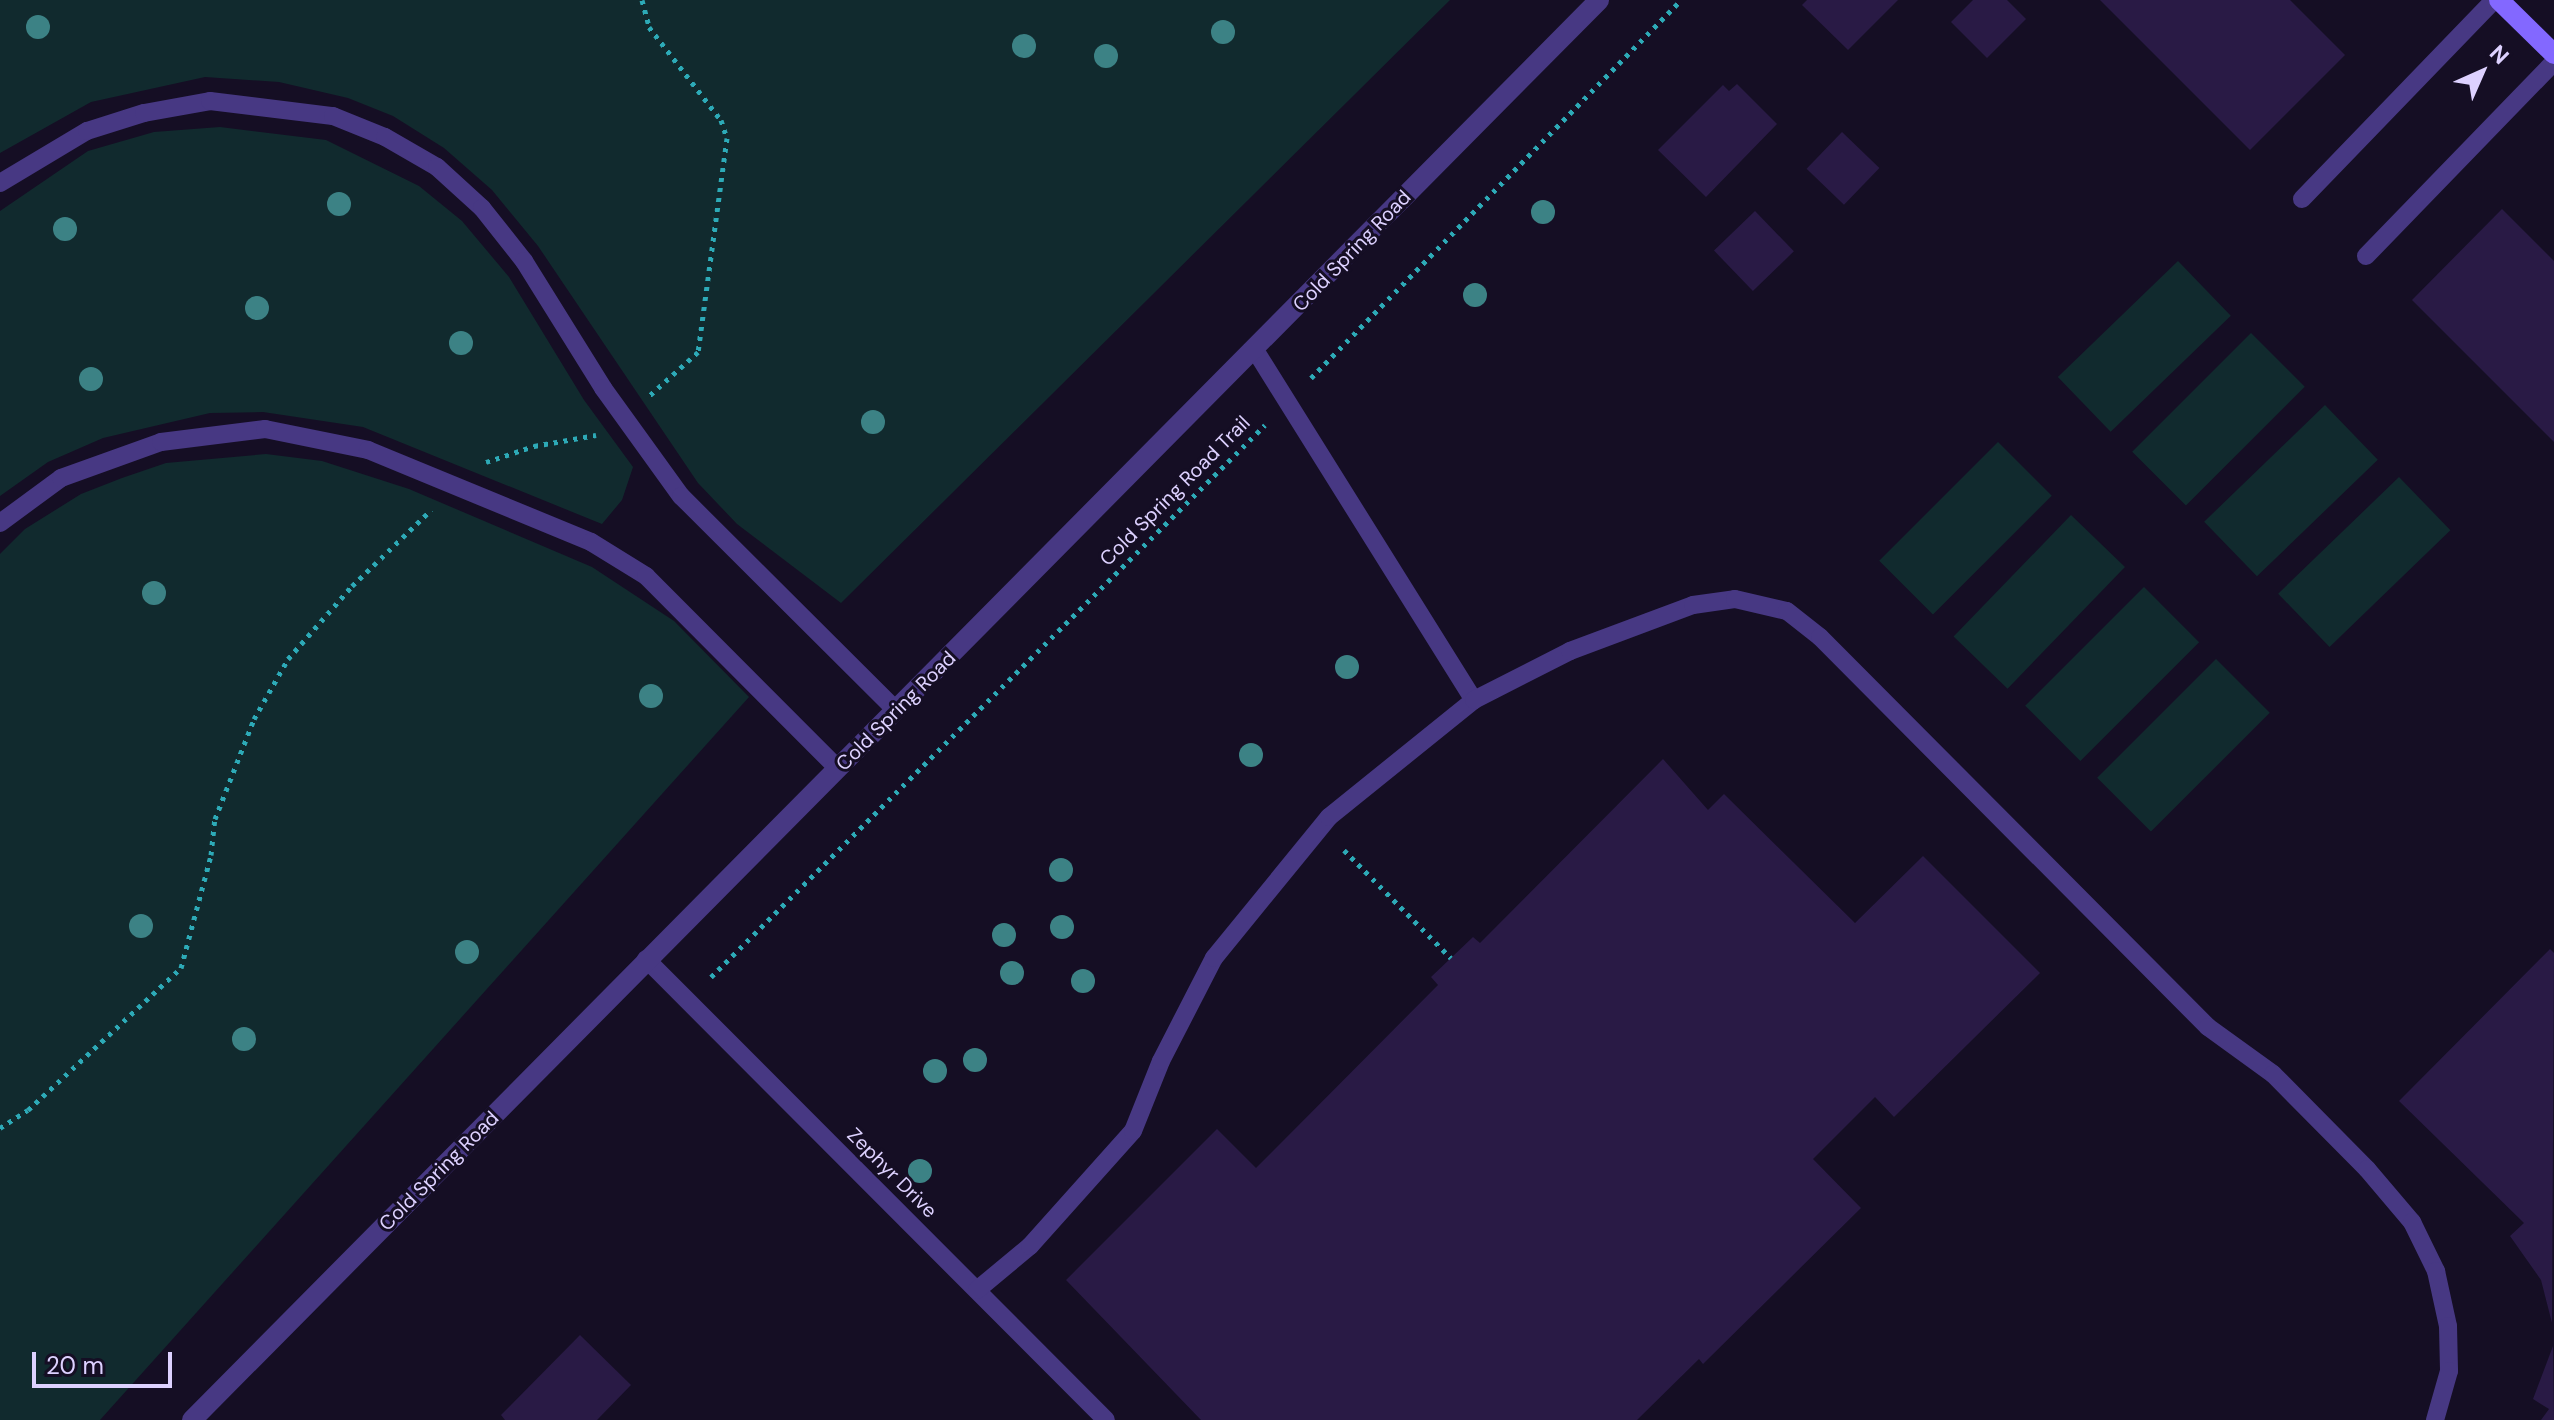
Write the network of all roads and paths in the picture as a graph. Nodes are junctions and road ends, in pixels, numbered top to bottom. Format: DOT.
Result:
graph roads {
  1 [pos="642,0"];
  2 [pos="1599,0"];
  3 [pos="1681,0"];
  4 [pos="2496,0"];
  5 [pos="2554,54"];
  6 [pos="2554,62"];
  7 [pos="0,183"];
  8 [pos="2302,199"];
  9 [pos="2366,256"];
  10 [pos="1255,350"];
  11 [pos="1288,402"];
  12 [pos="622,416"];
  13 [pos="458,485"];
  14 [pos="0,523"];
  15 [pos="1474,700"];
  16 [pos="896,710"];
  17 [pos="838,769"];
  18 [pos="1338,843"];
  19 [pos="1451,958"];
  20 [pos="646,959"];
  21 [pos="688,1000"];
  22 [pos="0,1128"];
  23 [pos="977,1290"];
  24 [pos="192,1420"];
  25 [pos="1106,1420"];
  26 [pos="2435,1420"];
  1 -- 12 [label="path"];
  2 -- 10 [label="street, Cold Spring Road"];
  3 -- 11 [label="path, Cold Spring Road Trail"];
  4 -- 5 [label="main road"];
  4 -- 8 [label="lane"];
  6 -- 9 [label="lane"];
  7 -- 12 [label="lane"];
  10 -- 11 [label="lane"];
  10 -- 16 [label="street, Cold Spring Road"];
  11 -- 15 [label="lane"];
  11 -- 21 [label="path, Cold Spring Road Trail"];
  12 -- 13 [label="path"];
  12 -- 16 [label="lane"];
  13 -- 14 [label="lane"];
  13 -- 17 [label="lane"];
  13 -- 22 [label="path"];
  15 -- 23 [label="lane"];
  15 -- 26 [label="lane"];
  16 -- 17 [label="street, Cold Spring Road"];
  17 -- 20 [label="street, Cold Spring Road"];
  18 -- 19 [label="path"];
  20 -- 21 [label="lane, Zephyr Drive"];
  20 -- 24 [label="street, Cold Spring Road"];
  21 -- 23 [label="lane, Zephyr Drive"];
  23 -- 25 [label="lane, Zephyr Drive"];
}
